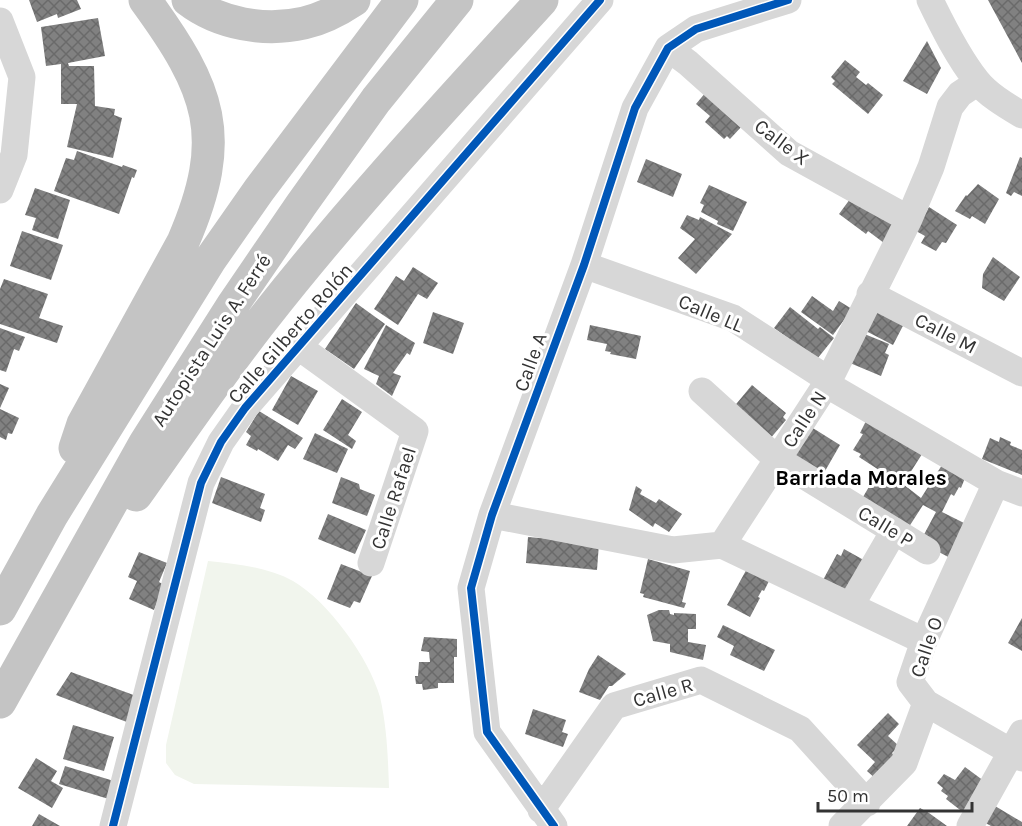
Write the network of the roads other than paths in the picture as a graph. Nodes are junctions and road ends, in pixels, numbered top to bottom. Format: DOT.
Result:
graph roads {
  1 [pos="145,0"];
  2 [pos="188,0"];
  3 [pos="354,0"];
  4 [pos="402,0"];
  5 [pos="457,0"];
  6 [pos="542,0"];
  7 [pos="600,0"];
  8 [pos="788,0"];
  9 [pos="930,0"];
  10 [pos="0,21"];
  11 [pos="668,48"];
  12 [pos="978,82"];
  13 [pos="1022,115"];
  14 [pos="0,190"];
  15 [pos="909,219"];
  16 [pos="584,265"];
  17 [pos="870,294"];
  18 [pos="299,347"];
  19 [pos="1022,373"];
  20 [pos="828,382"];
  21 [pos="702,391"];
  22 [pos="777,459"];
  23 [pos="996,483"];
  24 [pos="1022,494"];
  25 [pos="52,515"];
  26 [pos="492,516"];
  27 [pos="894,531"];
  28 [pos="722,545"];
  29 [pos="927,551"];
  30 [pos="371,563"];
  31 [pos="852,605"];
  32 [pos="0,609"];
  33 [pos="52,611"];
  34 [pos="924,641"];
  35 [pos="0,702"];
  36 [pos="926,703"];
  37 [pos="1018,748"];
  38 [pos="867,803"];
  39 [pos="547,818"];
  40 [pos="113,826"];
  41 [pos="842,826"];
  42 [pos="970,826"];
  1 -- 25 [label="highway"];
  2 -- 3 [label="highway"];
  4 -- 25 [label="highway, Autopista Luis A. Ferré"];
  5 -- 33 [label="highway, Autopista Luis A. Ferré"];
  6 -- 33 [label="highway"];
  7 -- 18 [label="street, Calle Gilberto Rolón"];
  8 -- 11 [label="street, Calle A"];
  9 -- 12 [label="street"];
  10 -- 14 [label="street"];
  11 -- 15 [label="street, Calle X"];
  11 -- 16 [label="street, Calle A"];
  12 -- 13 [label="street"];
  12 -- 15 [label="street, Calle N"];
  15 -- 17 [label="street, Calle N"];
  16 -- 20 [label="street, Calle LL"];
  16 -- 26 [label="street, Calle A"];
  17 -- 19 [label="street, Calle M"];
  17 -- 20 [label="street, Calle N"];
  18 -- 30 [label="street, Calle Rafael"];
  18 -- 40 [label="street, Calle Gilberto Rolón"];
  20 -- 22 [label="street, Calle N"];
  20 -- 23 [label="street, Calle LL"];
  21 -- 22 [label="street, Calle P"];
  22 -- 27 [label="street, Calle P"];
  22 -- 28 [label="street, Calle N"];
  23 -- 24 [label="street, Calle LL"];
  23 -- 34 [label="street, Calle O"];
  25 -- 32 [label="highway, Autopista Luis A. Ferré"];
  26 -- 28 [label="street"];
  26 -- 39 [label="street, Calle A"];
  27 -- 29 [label="street, Calle P"];
  27 -- 31 [label="street"];
  28 -- 31 [label="street"];
  31 -- 34 [label="street"];
  33 -- 35 [label="highway, Autopista Luis A. Ferré"];
  34 -- 36 [label="street, Calle O"];
  36 -- 37 [label="street"];
  36 -- 38 [label="street, Calle O"];
  37 -- 42 [label="street"];
  38 -- 39 [label="street, Calle R"];
  38 -- 41 [label="street, Calle O"];
}
